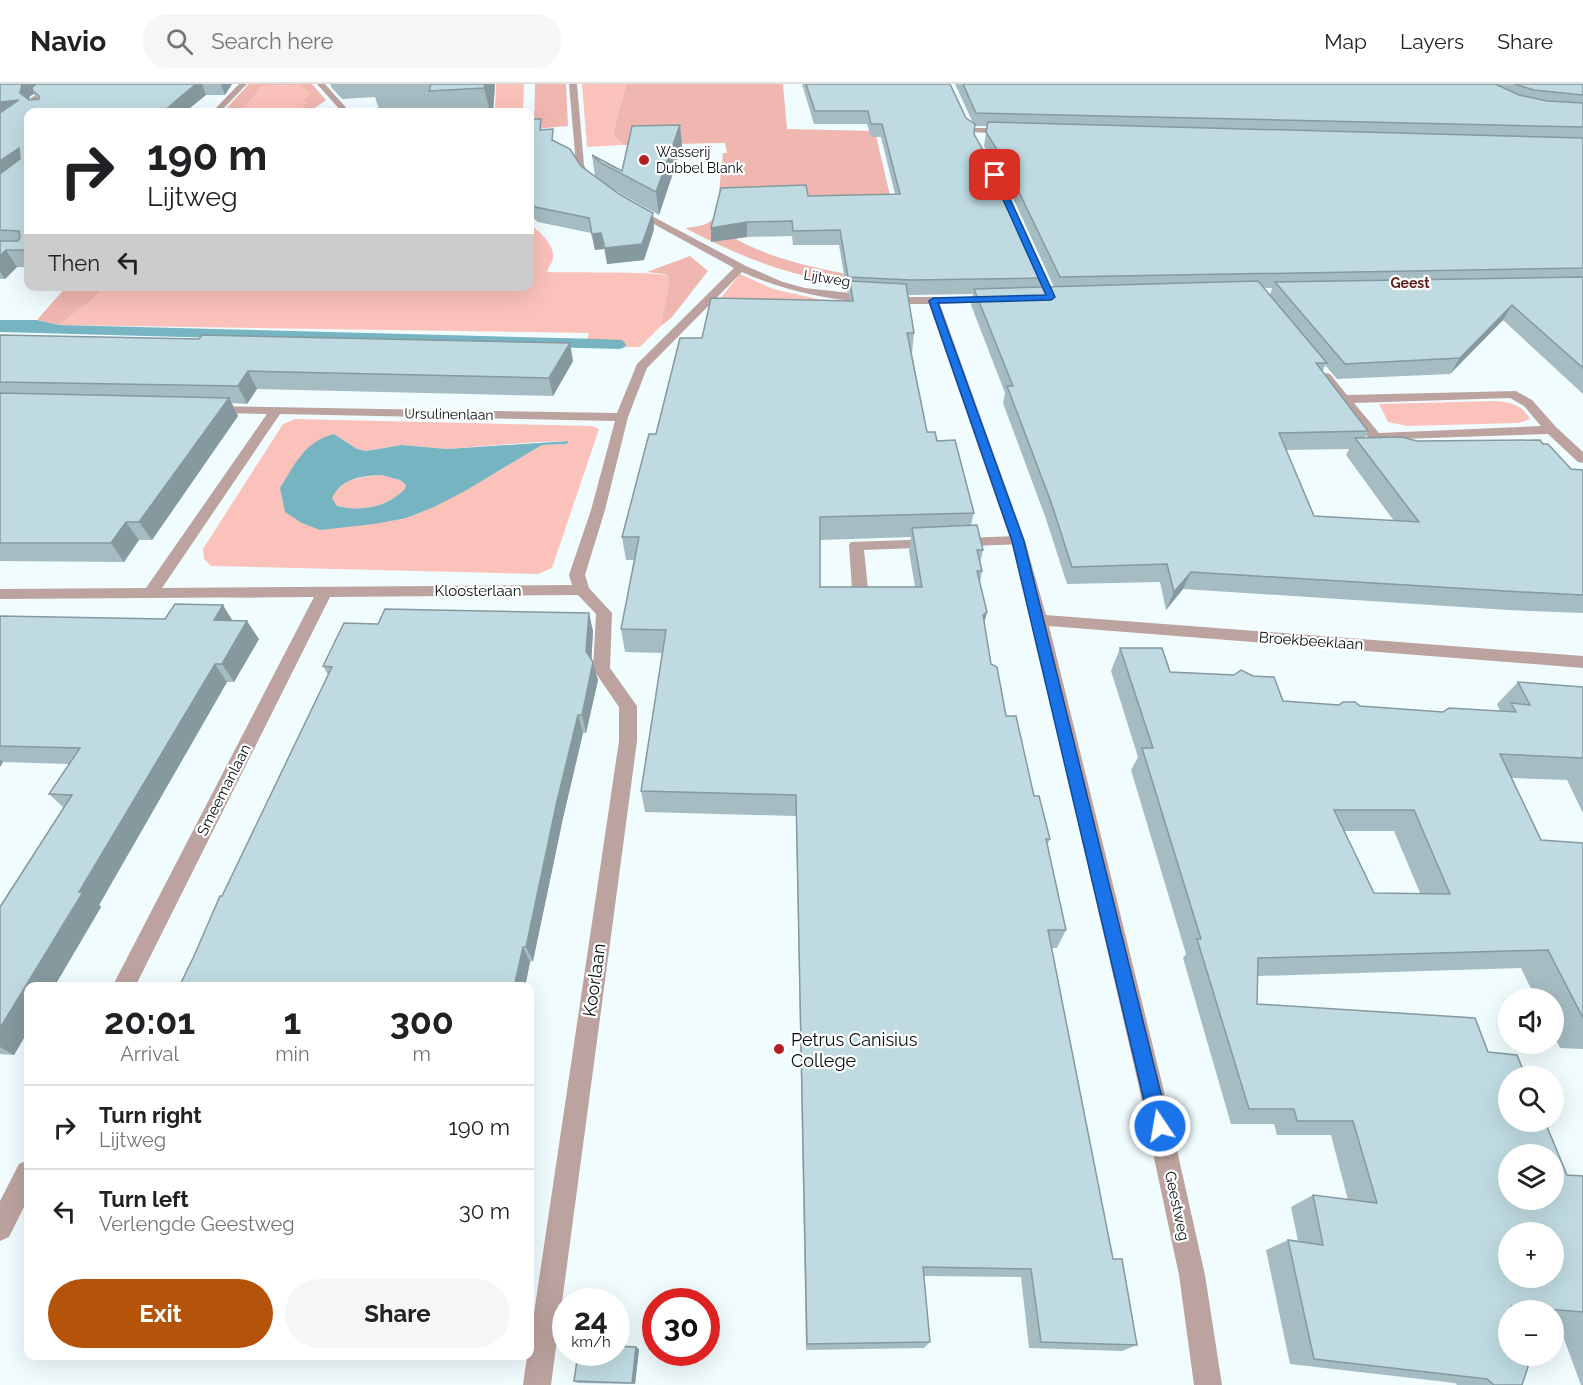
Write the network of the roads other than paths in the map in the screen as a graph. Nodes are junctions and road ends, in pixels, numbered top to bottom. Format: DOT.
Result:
graph roads {
  1 [pos="58,84"];
  2 [pos="243,84"];
  3 [pos="321,84"];
  4 [pos="573,84"];
  5 [pos="36,108"];
  6 [pos="220,108"];
  7 [pos="342,108"];
  8 [pos="1020,131"];
  9 [pos="978,146"];
  10 [pos="600,189"];
  11 [pos="628,207"];
  12 [pos="741,267"];
  13 [pos="1004,298"];
  14 [pos="933,301"];
  15 [pos="1315,364"];
  16 [pos="1344,399"];
  17 [pos="196,409"];
  18 [pos="277,410"];
  19 [pos="622,417"];
  20 [pos="1551,430"];
  21 [pos="1583,459"];
  22 [pos="1018,541"];
  23 [pos="860,589"];
  24 [pos="582,590"];
  25 [pos="152,592"];
  26 [pos="325,592"];
  27 [pos="0,594"];
  28 [pos="1039,620"];
  29 [pos="1583,662"];
  30 [pos="126,982"];
  31 [pos="24,1181"];
  32 [pos="0,1228"];
  33 [pos="537,1385"];
  34 [pos="1208,1385"];
  1 -- 5 [label="street"];
  2 -- 6 [label="street"];
  3 -- 7 [label="street"];
  4 -- 10 [label="street"];
  8 -- 9 [label="street"];
  11 -- 12 [label="street, Lijtweg"];
  12 -- 14 [label="street, Lijtweg"];
  12 -- 19 [label="street"];
  13 -- 14 [label="street, Lijtweg"];
  14 -- 22 [label="street, Geestweg"];
  15 -- 16 [label="street"];
  16 -- 20 [label="street"];
  16 -- 20 [label="street"];
  17 -- 18 [label="street, Ursulinenlaan"];
  18 -- 19 [label="street, Ursulinenlaan"];
  18 -- 25 [label="street"];
  19 -- 24 [label="street"];
  20 -- 21 [label="street"];
  22 -- 23 [label="street"];
  22 -- 28 [label="street, Geestweg"];
  24 -- 26 [label="street, Kloosterlaan"];
  24 -- 33 [label="street, Koorlaan"];
  25 -- 26 [label="street, Kloosterlaan"];
  25 -- 27 [label="street, Kloosterlaan"];
  26 -- 30 [label="street, Smeemanlaan"];
  28 -- 29 [label="street, Broekbeeklaan"];
  28 -- 34 [label="street, Geestweg"];
  31 -- 32 [label="street"];
}
